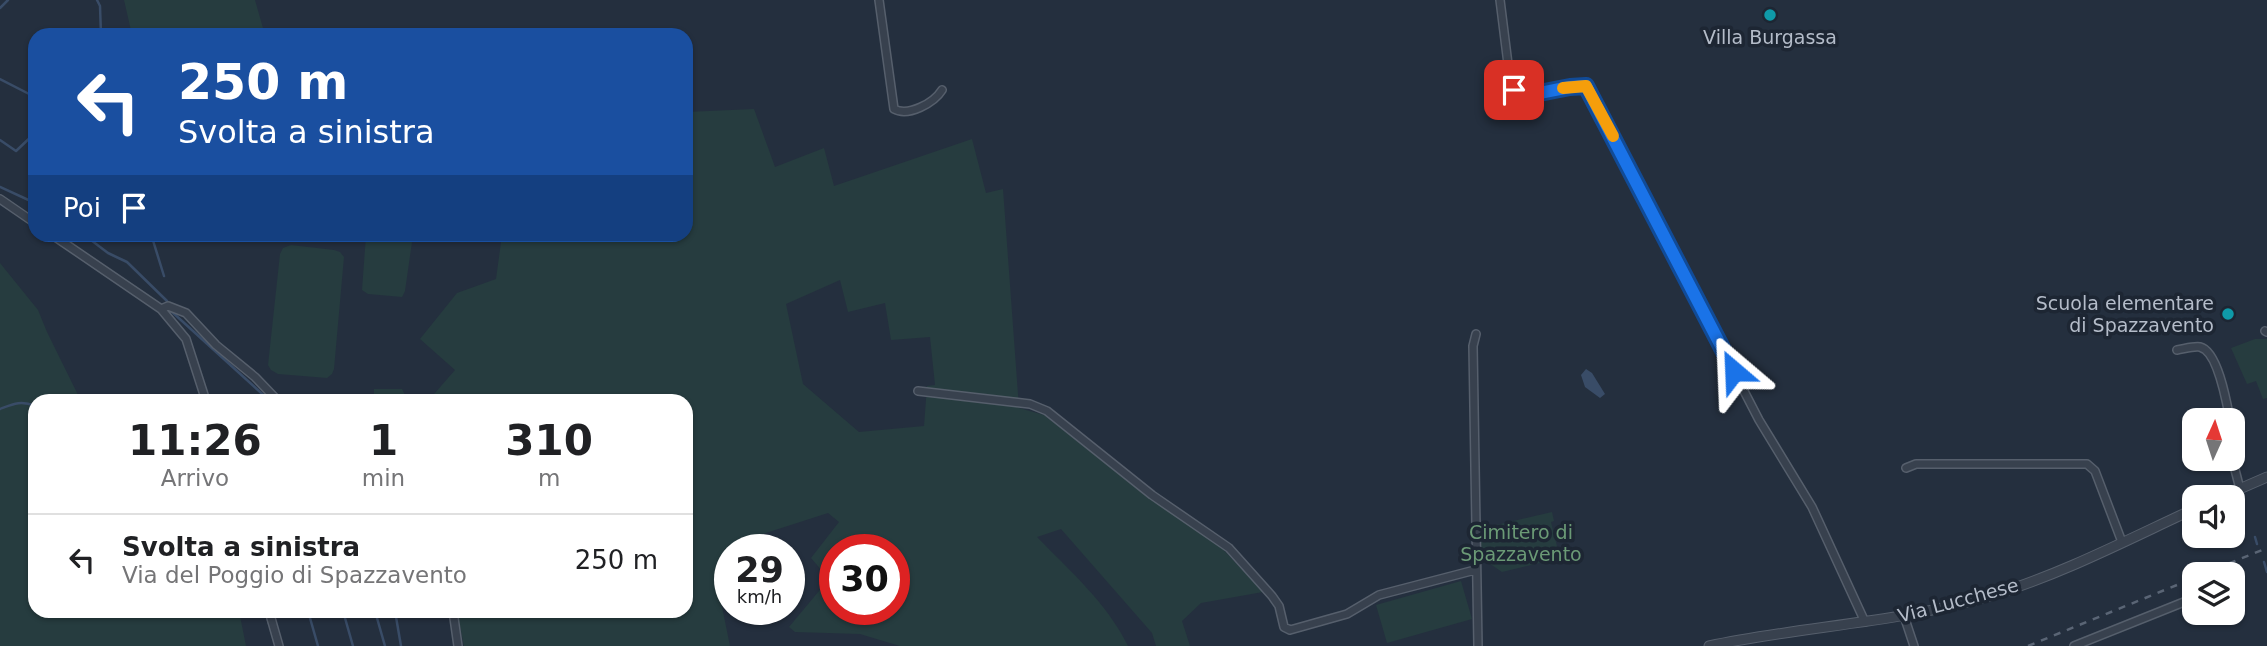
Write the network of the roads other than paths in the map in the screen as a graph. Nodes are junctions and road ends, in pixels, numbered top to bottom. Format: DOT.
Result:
graph roads {
  1 [pos="879,0"];
  2 [pos="1500,0"];
  3 [pos="942,90"];
  4 [pos="0,199"];
  5 [pos="28,218"];
  6 [pos="63,242"];
  7 [pos="161,309"];
  8 [pos="1476,334"];
  9 [pos="2177,350"];
  10 [pos="918,391"];
  11 [pos="204,394"];
  12 [pos="271,394"];
  13 [pos="2227,408"];
  14 [pos="1906,468"];
  15 [pos="2267,477"];
  16 [pos="2245,487"];
  17 [pos="2182,514"];
  18 [pos="2122,542"];
  19 [pos="1475,570"];
  20 [pos="2182,603"];
  21 [pos="1904,616"];
  22 [pos="271,618"];
  23 [pos="454,618"];
  24 [pos="1865,622"];
  25 [pos="279,646"];
  26 [pos="458,646"];
  27 [pos="1478,646"];
  28 [pos="1709,646"];
  29 [pos="1914,646"];
  30 [pos="2074,646"];
  1 -- 3 [label="street"];
  2 -- 24 [label="street"];
  4 -- 5 [label="street"];
  6 -- 7 [label="street"];
  7 -- 11 [label="street"];
  7 -- 12 [label="street"];
  8 -- 19 [label="street"];
  9 -- 13 [label="street"];
  10 -- 19 [label="street"];
  14 -- 18 [label="street"];
  15 -- 16 [label="street"];
  17 -- 18 [label="street, Via Lucchese"];
  18 -- 21 [label="street, Via Lucchese"];
  19 -- 27 [label="street"];
  20 -- 30 [label="street"];
  21 -- 24 [label="street, Via Lucchese"];
  21 -- 29 [label="street"];
  22 -- 25 [label="street"];
  23 -- 26 [label="street"];
  24 -- 28 [label="street, Via Lucchese"];
}
